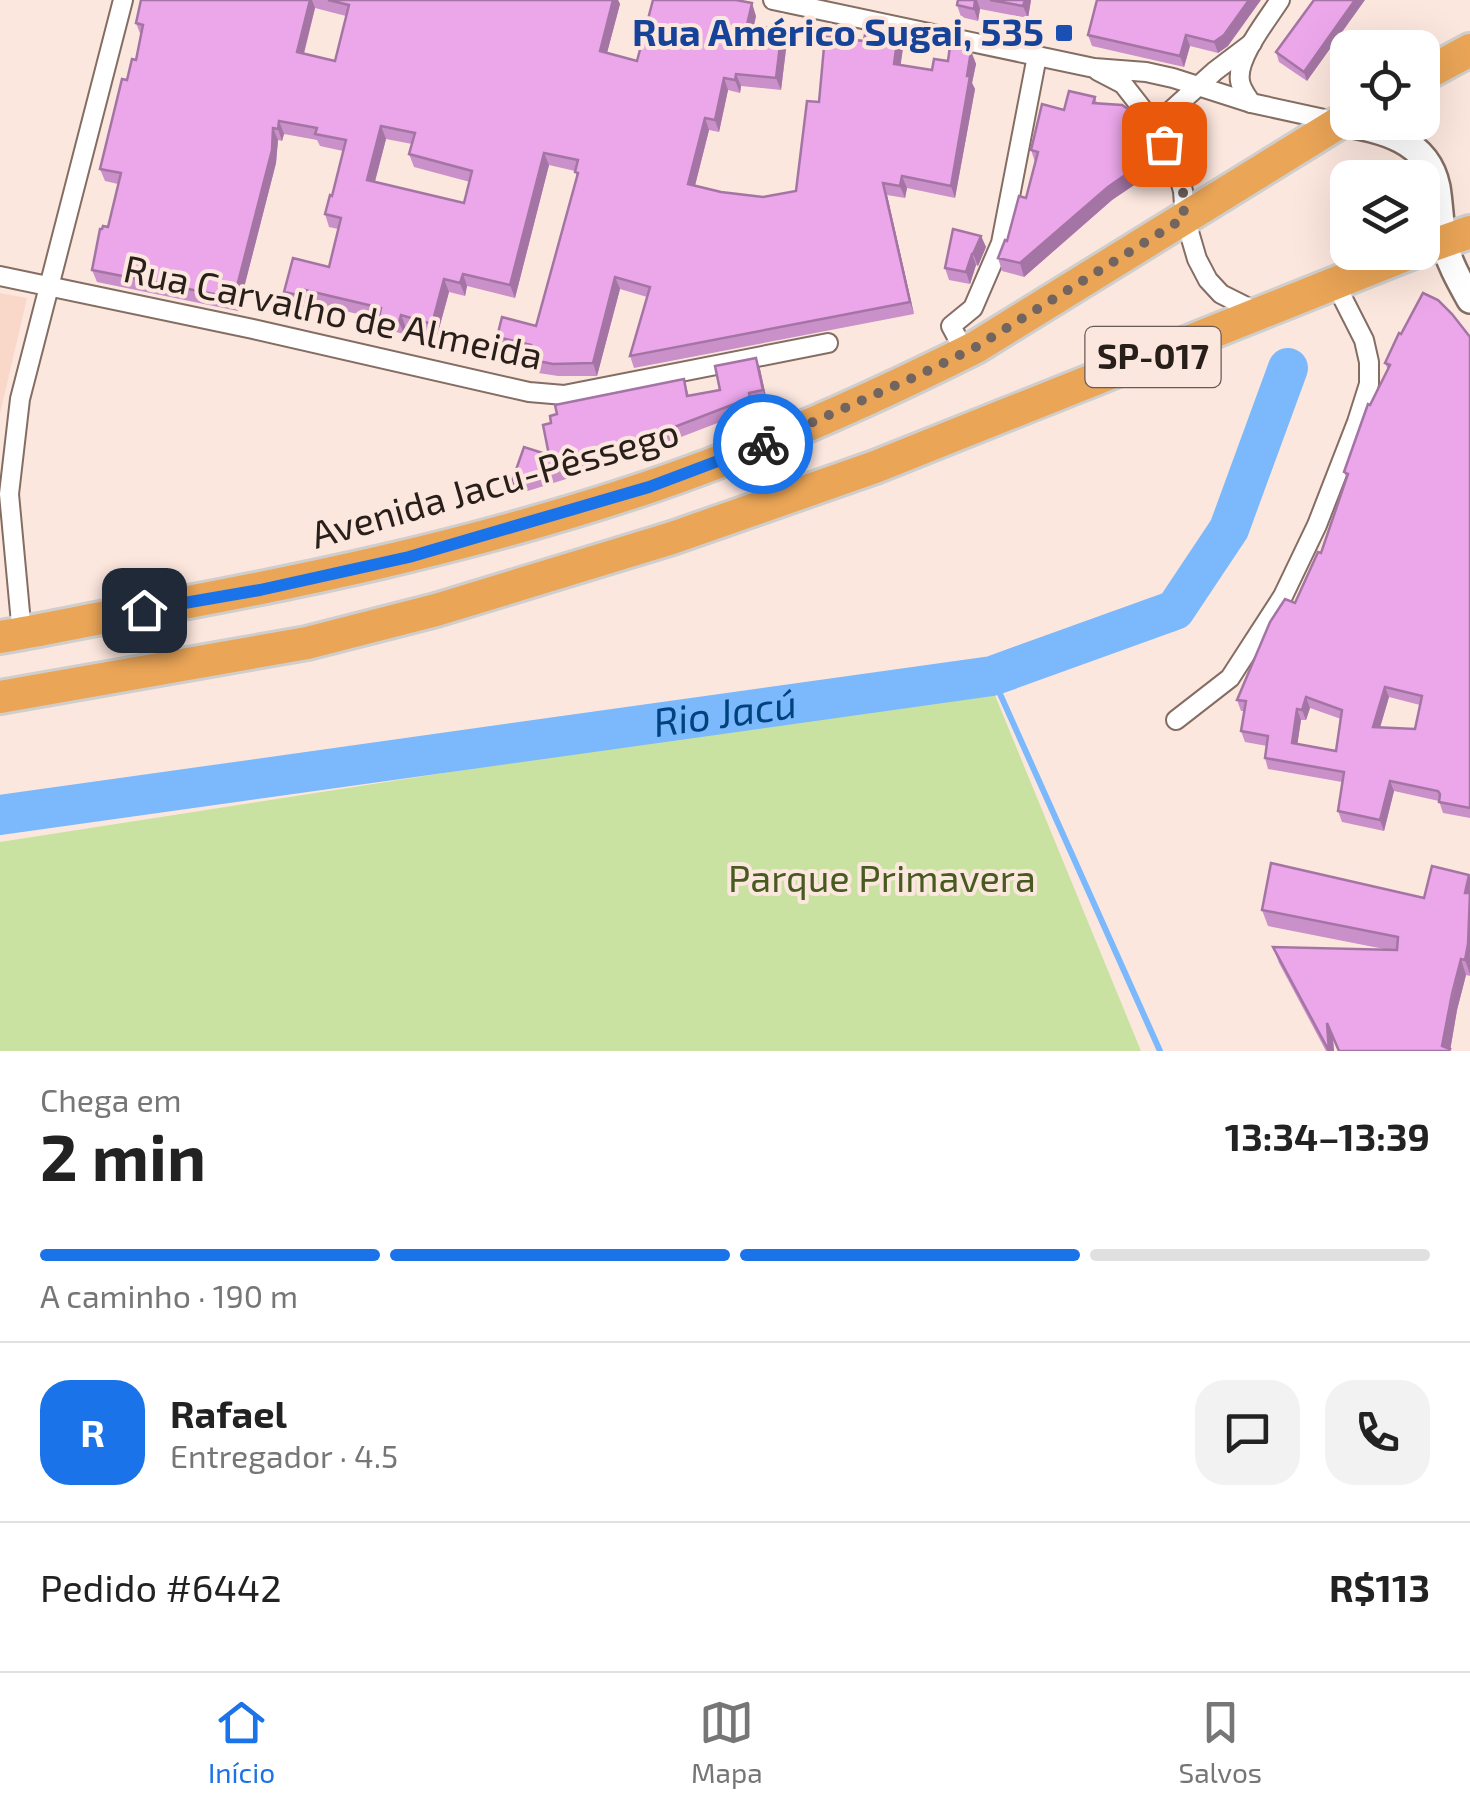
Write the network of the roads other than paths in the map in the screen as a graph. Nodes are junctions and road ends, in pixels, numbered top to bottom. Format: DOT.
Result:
graph roads {
  1 [pos="123,0"];
  2 [pos="774,0"];
  3 [pos="1280,0"];
  4 [pos="1252,44"];
  5 [pos="1470,50"];
  6 [pos="1038,56"];
  7 [pos="1440,66"];
  8 [pos="1094,68"];
  9 [pos="1200,85"];
  10 [pos="1251,103"];
  11 [pos="1330,118"];
  12 [pos="1155,125"];
  13 [pos="1330,128"];
  14 [pos="1402,140"];
  15 [pos="1184,218"];
  16 [pos="1445,241"];
  17 [pos="1367,270"];
  18 [pos="0,276"];
  19 [pos="1335,283"];
  20 [pos="50,285"];
  21 [pos="1470,300"];
  22 [pos="1261,314"];
  23 [pos="828,343"];
  24 [pos="965,352"];
  25 [pos="11,636"];
  26 [pos="0,698"];
  27 [pos="1176,720"];
  1 -- 20 [label="street"];
  2 -- 6 [label="street"];
  3 -- 4 [label="street"];
  4 -- 9 [label="street"];
  4 -- 10 [label="street"];
  5 -- 7 [label="highway"];
  6 -- 8 [label="street"];
  6 -- 24 [label="street"];
  8 -- 9 [label="street"];
  8 -- 12 [label="street"];
  9 -- 10 [label="street"];
  9 -- 12 [label="street"];
  10 -- 11 [label="street"];
  12 -- 15 [label="street"];
  13 -- 15 [label="highway, Avenida Jacu-Pêssego / SP-017"];
  14 -- 16 [label="street"];
  15 -- 22 [label="street"];
  15 -- 24 [label="highway, Avenida Jacu-Pêssego / SP-017"];
  16 -- 21 [label="street"];
  17 -- 19 [label="highway, SP-017"];
  18 -- 20 [label="street, Rua Carvalho de Almeida"];
  19 -- 22 [label="highway, SP-017"];
  19 -- 27 [label="street"];
  20 -- 23 [label="street, Rua Carvalho de Almeida"];
  20 -- 25 [label="street"];
  22 -- 26 [label="highway, SP-017"];
  24 -- 25 [label="highway, Avenida Jacu-Pêssego / SP-017"];
}
